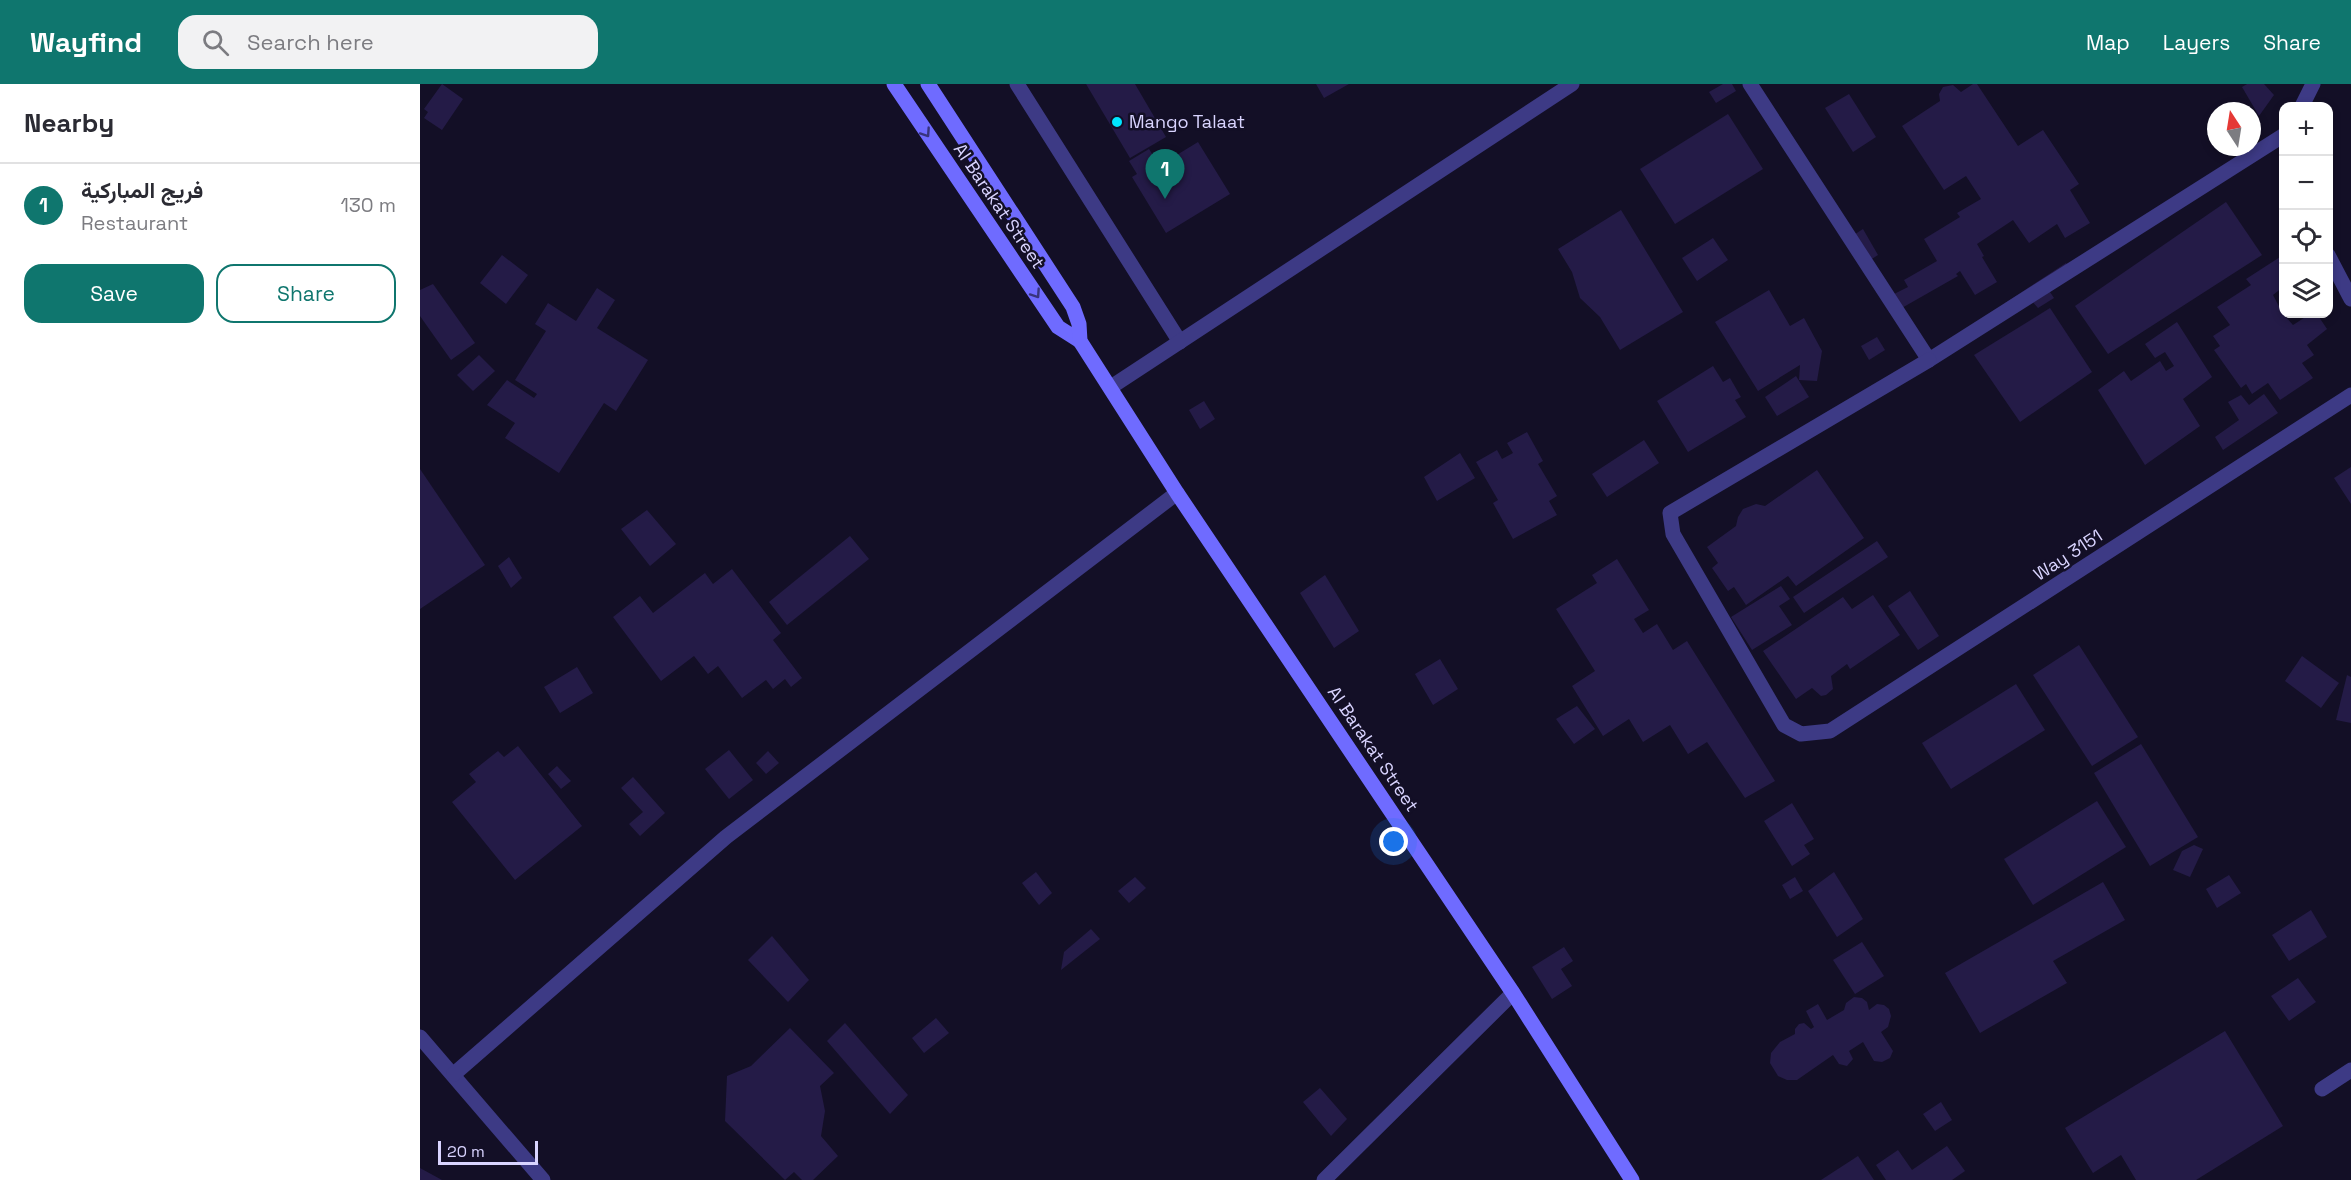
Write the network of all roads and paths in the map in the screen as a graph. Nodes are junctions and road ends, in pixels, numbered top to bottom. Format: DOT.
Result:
graph roads {
  1 [pos="894,84"];
  2 [pos="928,84"];
  3 [pos="1017,84"];
  4 [pos="1572,84"];
  5 [pos="1750,84"];
  6 [pos="2313,84"];
  7 [pos="2304,102"];
  8 [pos="2279,138"];
  9 [pos="2333,264"];
  10 [pos="2351,299"];
  11 [pos="1080,341"];
  12 [pos="1180,342"];
  13 [pos="1929,360"];
  14 [pos="1111,387"];
  15 [pos="2351,395"];
  16 [pos="1177,493"];
  17 [pos="1513,993"];
  18 [pos="420,1037"];
  19 [pos="2351,1070"];
  20 [pos="454,1074"];
  21 [pos="2322,1089"];
  22 [pos="543,1180"];
  23 [pos="1324,1180"];
  24 [pos="1632,1180"];
  1 -- 11 [label="street, Al Barakat Street, one-way"];
  2 -- 11 [label="street, Al Barakat Street"];
  3 -- 12 [label="street"];
  4 -- 12 [label="street"];
  5 -- 13 [label="street"];
  6 -- 7 [label="street"];
  8 -- 13 [label="street"];
  9 -- 10 [label="street"];
  11 -- 14 [label="street, Al Barakat Street"];
  12 -- 14 [label="street"];
  13 -- 15 [label="street, Way 3151"];
  14 -- 16 [label="street, Al Barakat Street"];
  16 -- 17 [label="street, Al Barakat Street"];
  16 -- 20 [label="street"];
  17 -- 23 [label="street"];
  17 -- 24 [label="street, Al Barakat Street"];
  18 -- 20 [label="street"];
  19 -- 21 [label="street"];
  20 -- 22 [label="street"];
}
